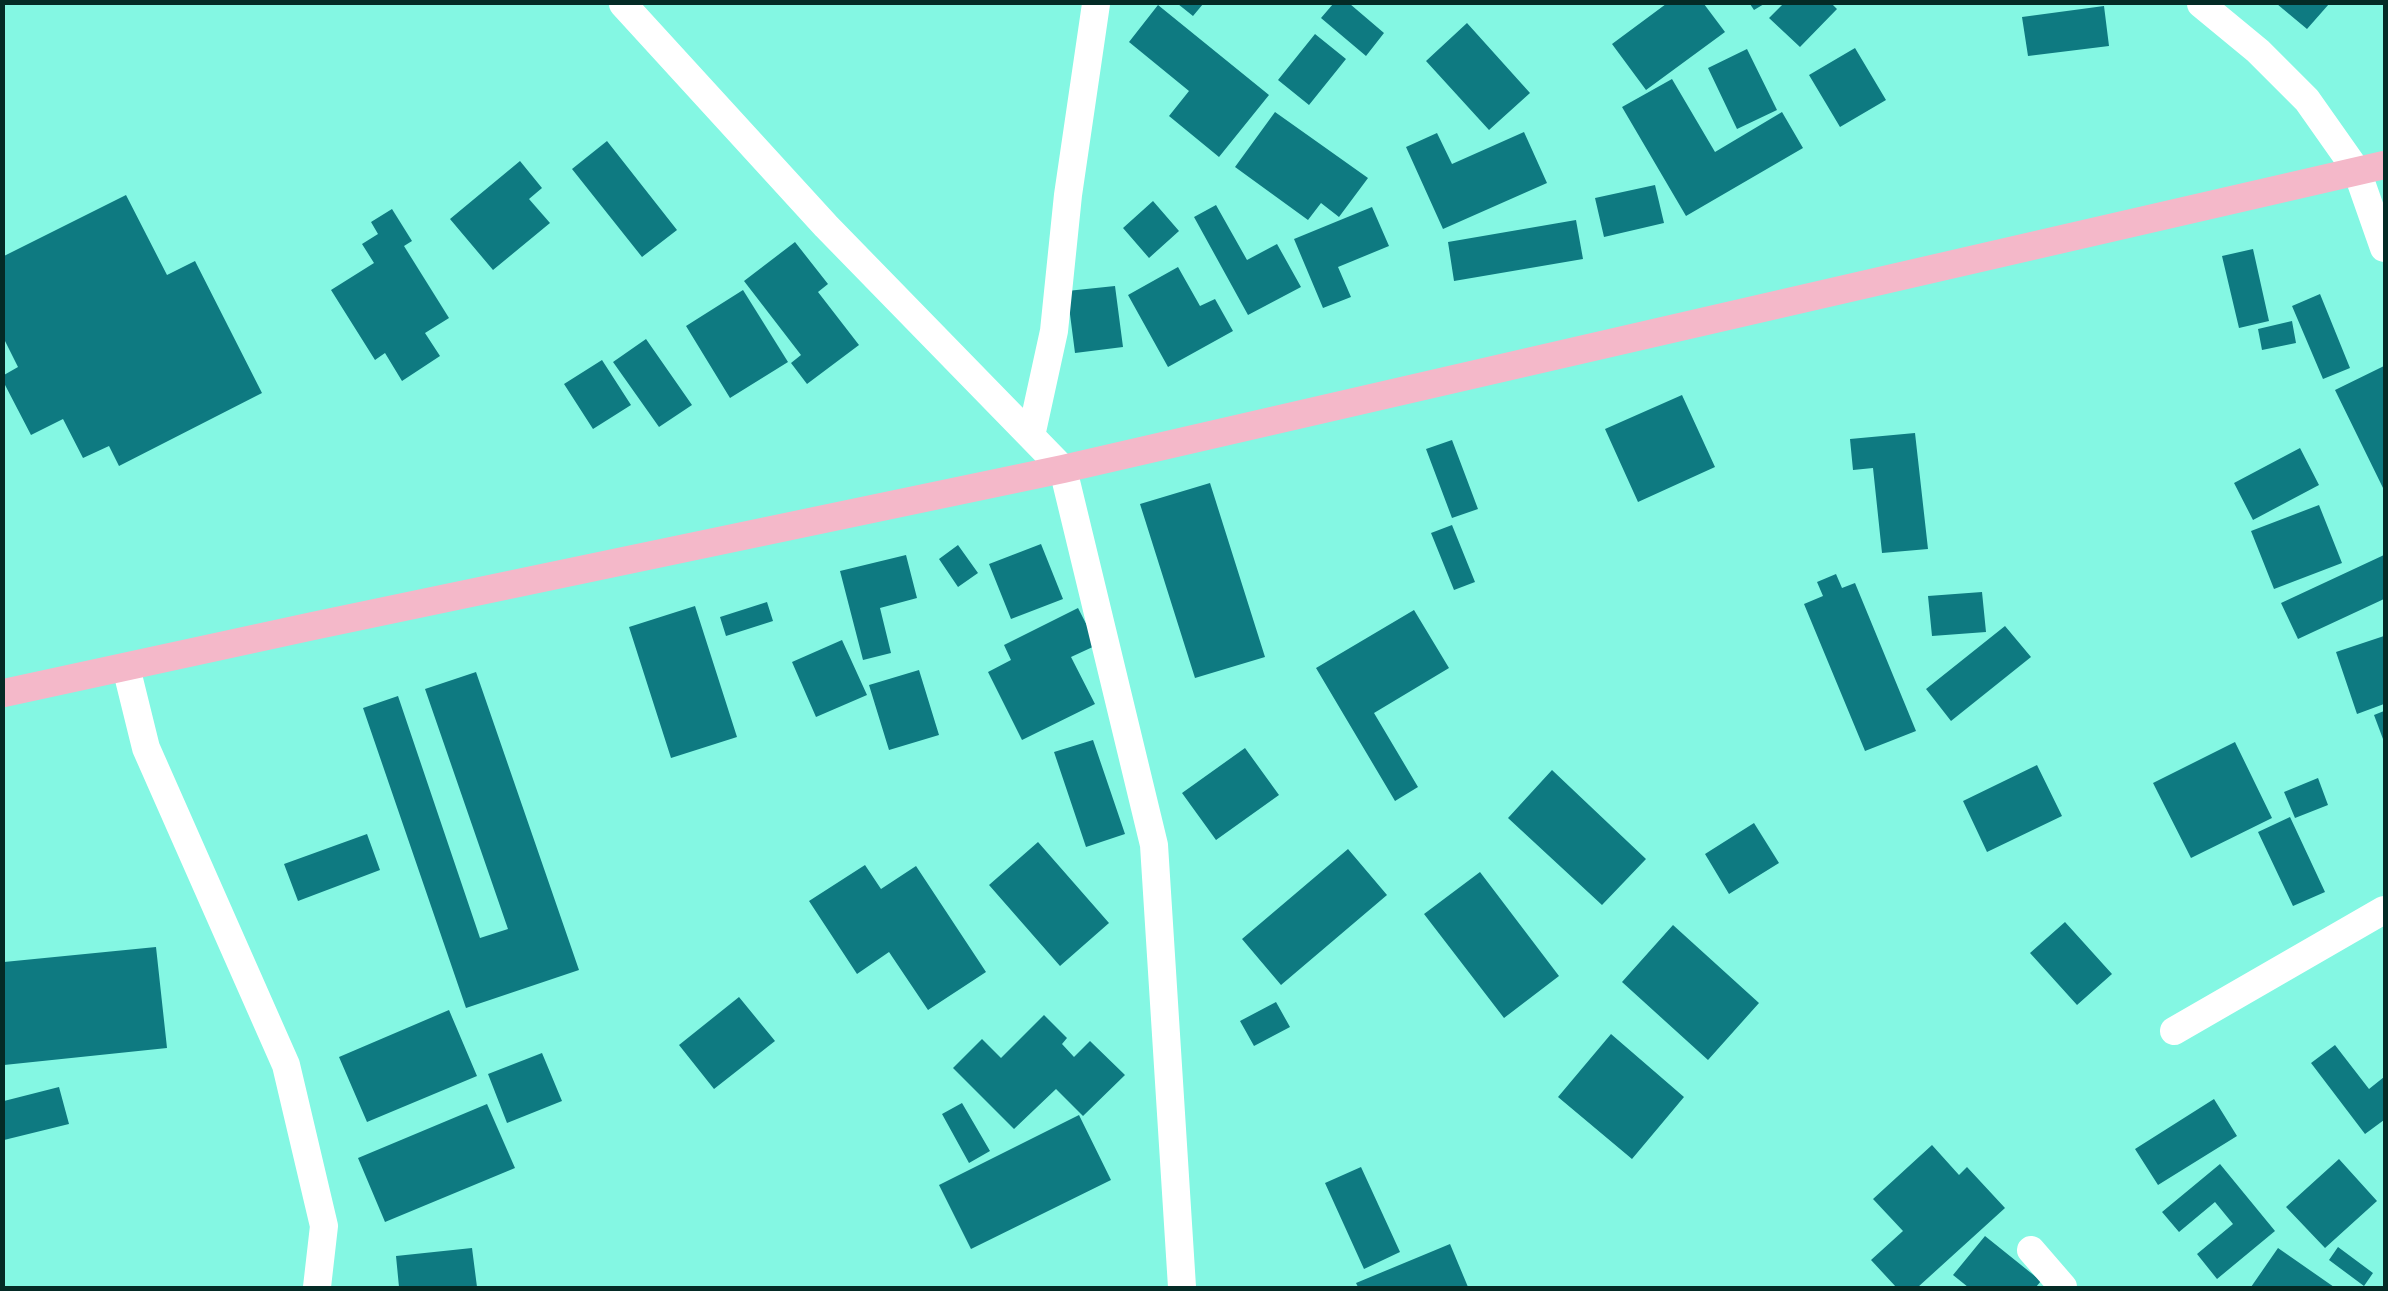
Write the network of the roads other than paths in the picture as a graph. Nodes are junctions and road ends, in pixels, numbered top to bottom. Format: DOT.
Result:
graph roads {
  1 [pos="623,4"];
  2 [pos="1096,4"];
  3 [pos="2201,4"];
  4 [pos="2384,165"];
  5 [pos="2357,171"];
  6 [pos="2384,248"];
  7 [pos="1031,436"];
  8 [pos="1063,469"];
  9 [pos="126,667"];
  10 [pos="4,693"];
  11 [pos="2384,910"];
  12 [pos="2174,1031"];
  13 [pos="2031,1250"];
  14 [pos="317,1287"];
  15 [pos="1182,1287"];
  16 [pos="2063,1287"];
  1 -- 7 [label="street"];
  2 -- 7 [label="street"];
  3 -- 5 [label="street"];
  4 -- 5 [label="main road"];
  5 -- 6 [label="street"];
  5 -- 8 [label="main road"];
  7 -- 8 [label="street"];
  8 -- 9 [label="main road"];
  8 -- 15 [label="street"];
  9 -- 10 [label="main road"];
  9 -- 14 [label="street"];
  11 -- 12 [label="street"];
  13 -- 16 [label="street"];
}
